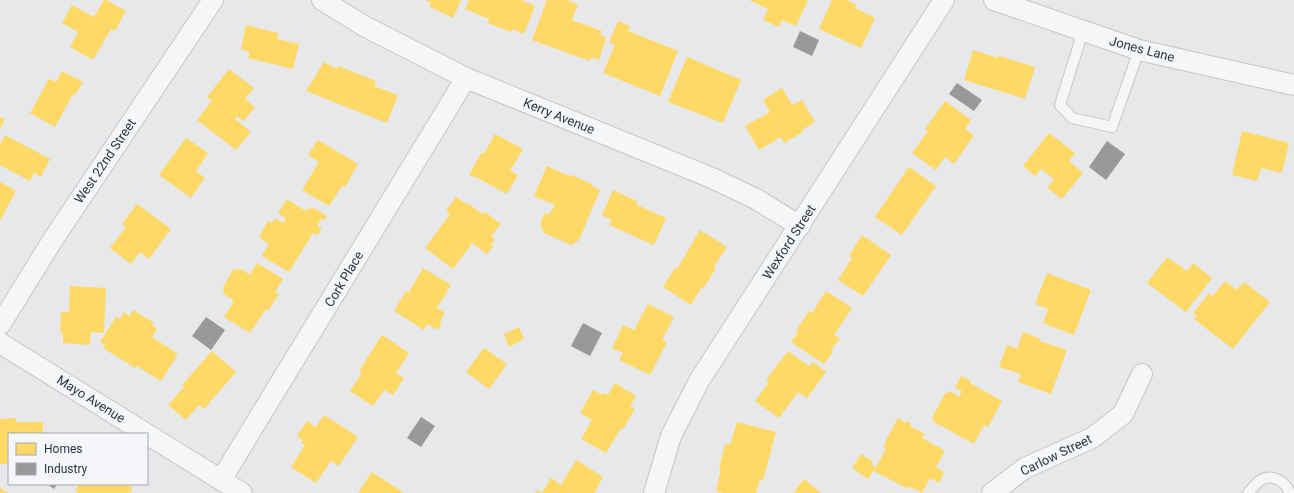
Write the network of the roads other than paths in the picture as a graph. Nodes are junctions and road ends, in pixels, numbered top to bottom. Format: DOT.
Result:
graph roads {
  1 [pos="322,0"];
  2 [pos="944,0"];
  3 [pos="994,0"];
  4 [pos="204,3"];
  5 [pos="1083,31"];
  6 [pos="1139,50"];
  7 [pos="466,78"];
  8 [pos="1294,85"];
  9 [pos="800,226"];
  10 [pos="0,325"];
  11 [pos="0,342"];
  12 [pos="1142,374"];
  13 [pos="146,433"];
  14 [pos="148,434"];
  15 [pos="221,480"];
  16 [pos="242,493"];
  17 [pos="654,493"];
  18 [pos="992,493"];
  19 [pos="1248,493"];
  20 [pos="1290,493"];
  1 -- 7 [label="street, Kerry Avenue"];
  2 -- 9 [label="street, Wexford Street"];
  3 -- 5 [label="street, Jones Lane"];
  4 -- 10 [label="street, West 22nd Street"];
  5 -- 6 [label="street, Jones Lane"];
  5 -- 6 [label="lane"];
  6 -- 8 [label="street, Jones Lane"];
  7 -- 9 [label="street, Kerry Avenue"];
  7 -- 15 [label="street, Cork Place"];
  9 -- 17 [label="street, Wexford Street"];
  11 -- 13 [label="street, Mayo Avenue"];
  12 -- 18 [label="street, Carlow Street"];
  14 -- 15 [label="street, Mayo Avenue"];
  15 -- 16 [label="street, Mayo Avenue"];
  19 -- 20 [label="lane"];
}
